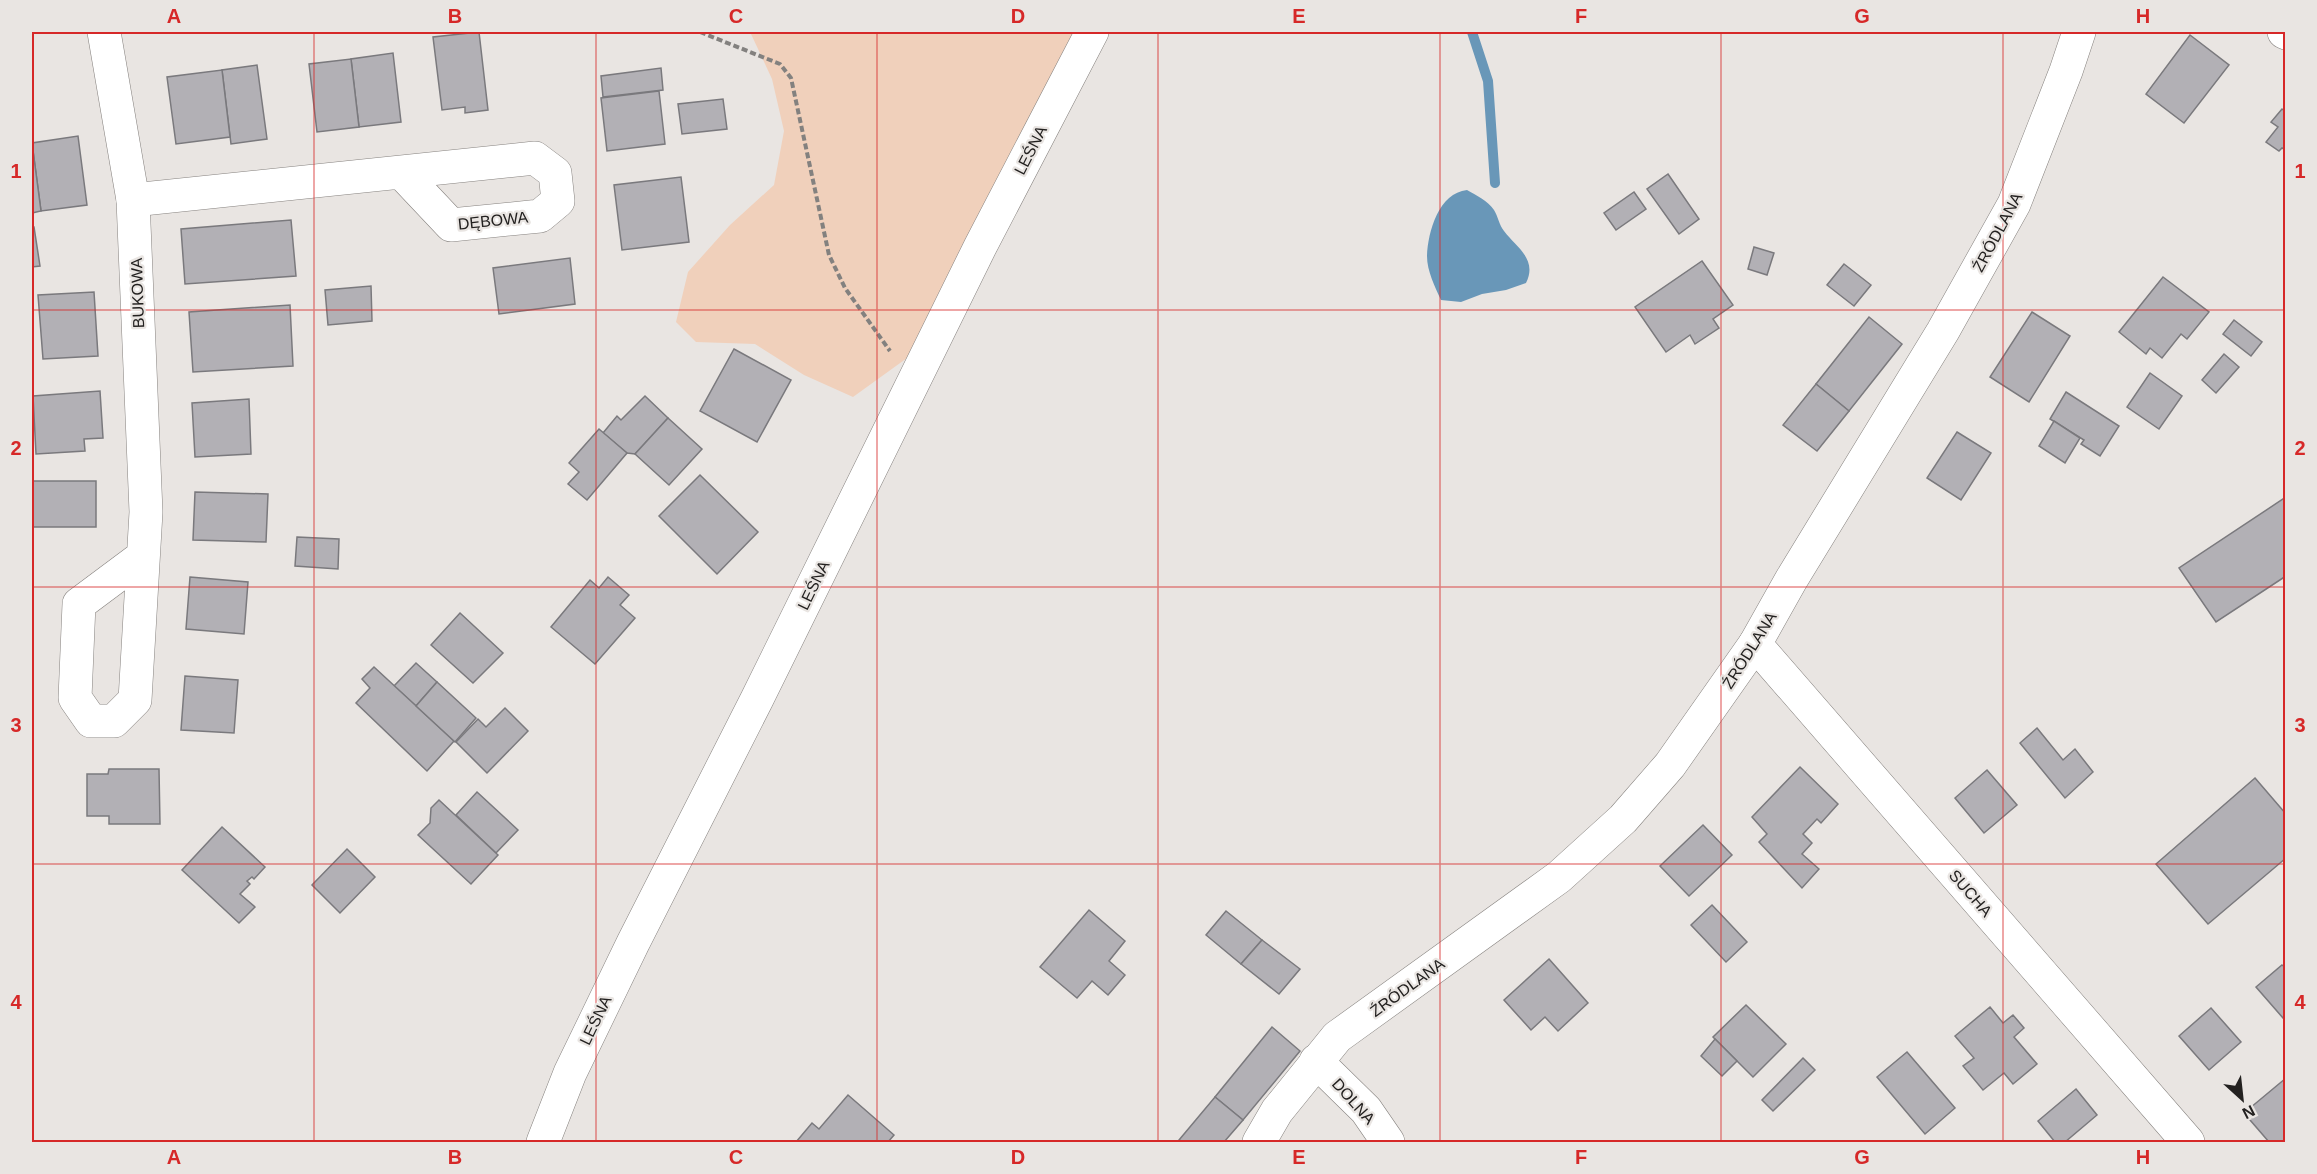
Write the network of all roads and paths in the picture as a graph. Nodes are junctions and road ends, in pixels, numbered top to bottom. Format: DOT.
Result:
graph roads {
  1 [pos="104,32"];
  2 [pos="700,32"];
  3 [pos="1092,32"];
  4 [pos="2079,32"];
  5 [pos="401,172"];
  6 [pos="133,200"];
  7 [pos="913,383"];
  8 [pos="142,557"];
  9 [pos="1755,644"];
  10 [pos="1316,1061"];
  11 [pos="543,1143"];
  12 [pos="1259,1143"];
  13 [pos="1388,1143"];
  14 [pos="2188,1143"];
  1 -- 6 [label="street, BUKOWA"];
  2 -- 7 [label="path"];
  3 -- 7 [label="street, LEŚNA"];
  4 -- 9 [label="street, ŹRÓDLANA"];
  5 -- 6 [label="street"];
  6 -- 8 [label="street, BUKOWA"];
  7 -- 11 [label="street, LEŚNA"];
  9 -- 10 [label="street, ŹRÓDLANA"];
  9 -- 14 [label="street, SUCHA"];
  10 -- 12 [label="street, ŹRÓDLANA"];
  10 -- 13 [label="street, DOLNA"];
}
